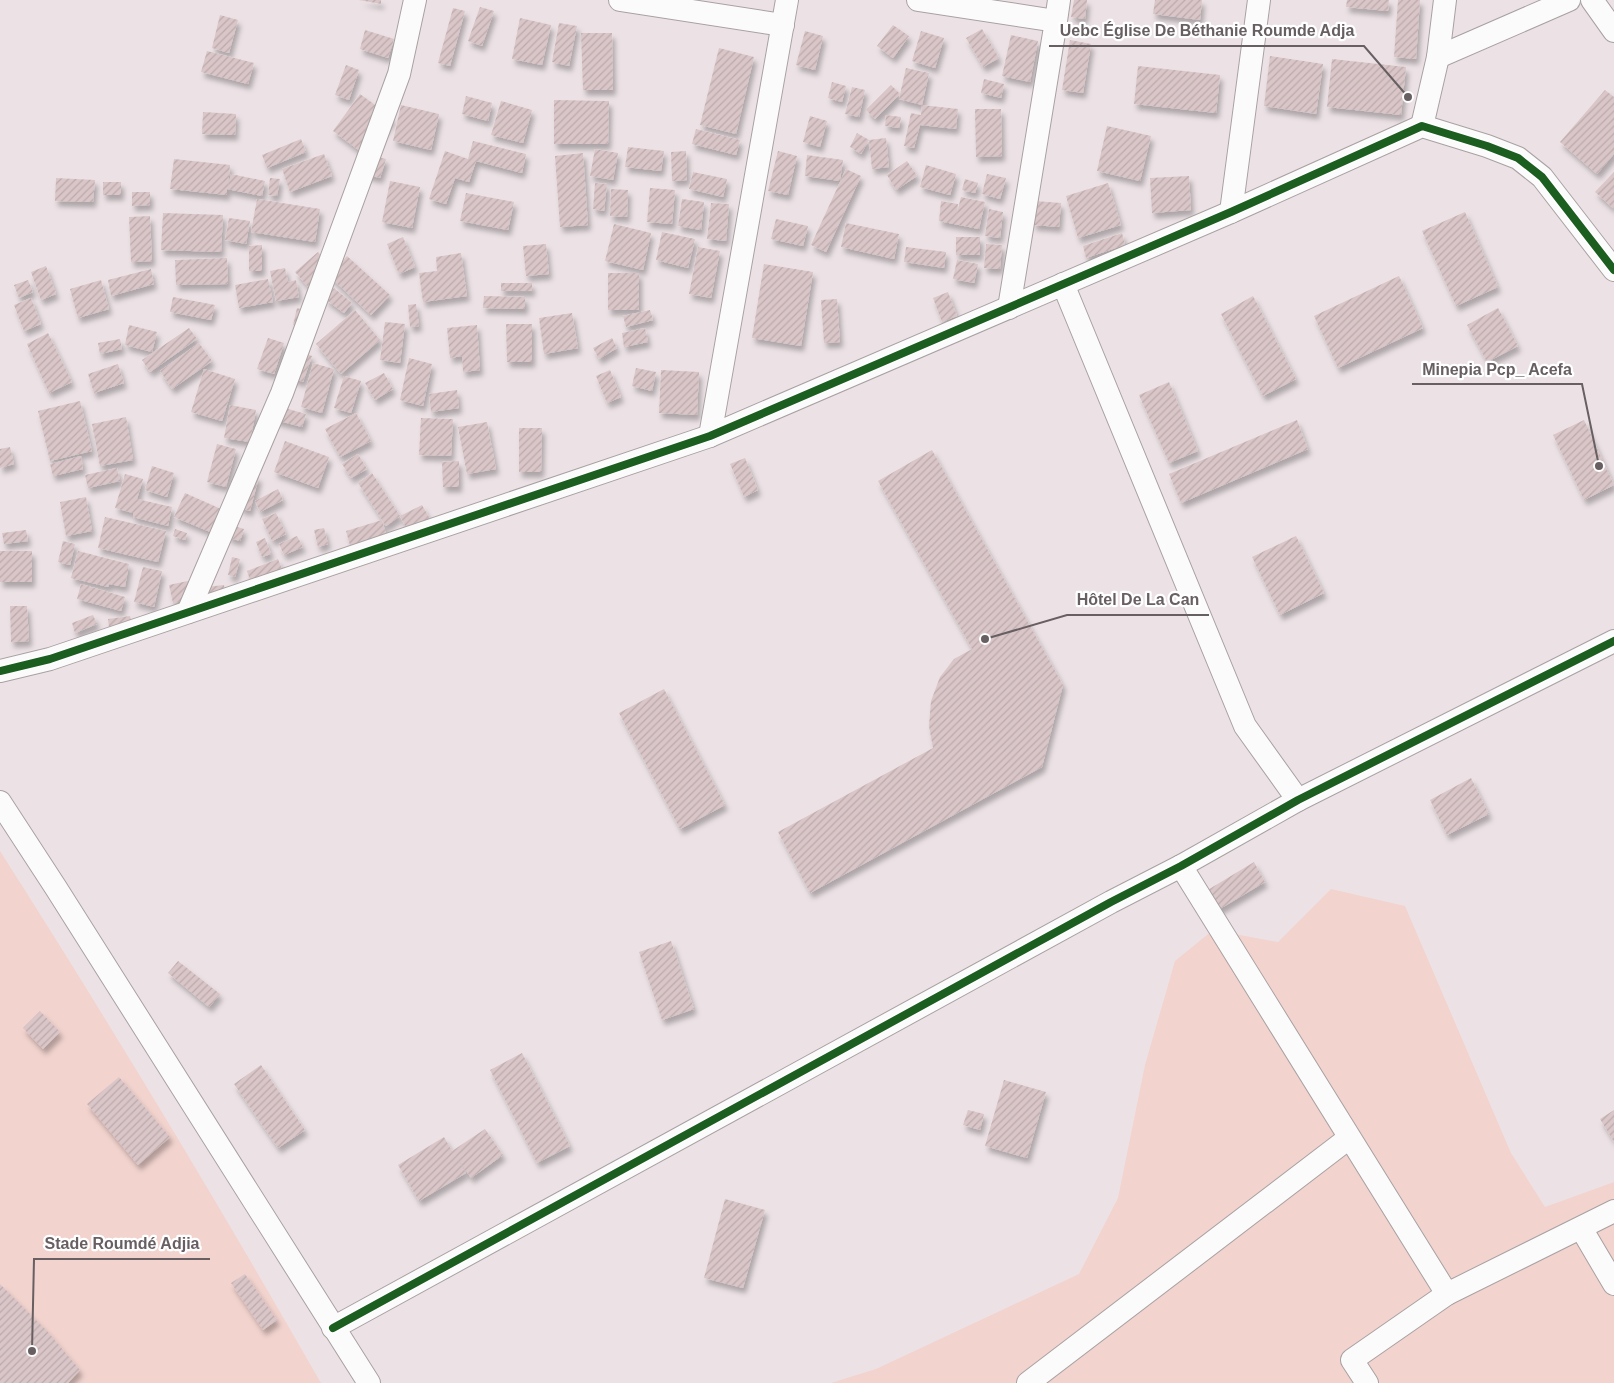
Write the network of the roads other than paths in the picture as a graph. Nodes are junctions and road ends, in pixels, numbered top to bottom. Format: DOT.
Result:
graph roads {
  1 [pos="416,0"];
  2 [pos="620,0"];
  3 [pos="787,0"];
  4 [pos="918,0"];
  5 [pos="1259,0"];
  6 [pos="1444,0"];
  7 [pos="1569,0"];
  8 [pos="1592,0"];
  9 [pos="1058,10"];
  10 [pos="783,25"];
  11 [pos="1614,31"];
  12 [pos="1438,57"];
  13 [pos="1422,126"];
  14 [pos="1231,212"];
  15 [pos="1614,270"];
  16 [pos="1062,284"];
  17 [pos="1009,308"];
  18 [pos="710,436"];
  19 [pos="188,612"];
  20 [pos="1614,641"];
  21 [pos="0,671"];
  22 [pos="1298,800"];
  23 [pos="0,802"];
  24 [pos="1181,866"];
  25 [pos="1348,1138"];
  26 [pos="1614,1211"];
  27 [pos="1581,1228"];
  28 [pos="1614,1284"];
  29 [pos="1447,1294"];
  30 [pos="333,1328"];
  31 [pos="1037,1380"];
  32 [pos="369,1383"];
  33 [pos="1367,1383"];
  1 -- 19 [label="street"];
  2 -- 10 [label="street"];
  3 -- 10 [label="street"];
  4 -- 9 [label="street"];
  5 -- 14 [label="street"];
  6 -- 12 [label="street"];
  7 -- 12 [label="street"];
  8 -- 11 [label="street"];
  9 -- 17 [label="street"];
  10 -- 18 [label="street"];
  12 -- 13 [label="street"];
  13 -- 14 [label="street"];
  13 -- 15 [label="street"];
  14 -- 16 [label="street"];
  16 -- 17 [label="street"];
  16 -- 22 [label="street"];
  17 -- 18 [label="street"];
  18 -- 19 [label="street"];
  19 -- 21 [label="street"];
  20 -- 22 [label="street"];
  22 -- 24 [label="street"];
  23 -- 30 [label="street"];
  24 -- 25 [label="street"];
  24 -- 30 [label="street"];
  25 -- 29 [label="street"];
  25 -- 31 [label="street"];
  26 -- 27 [label="street"];
  27 -- 28 [label="street"];
  27 -- 29 [label="street"];
  29 -- 33 [label="street"];
  30 -- 32 [label="street"];
}
